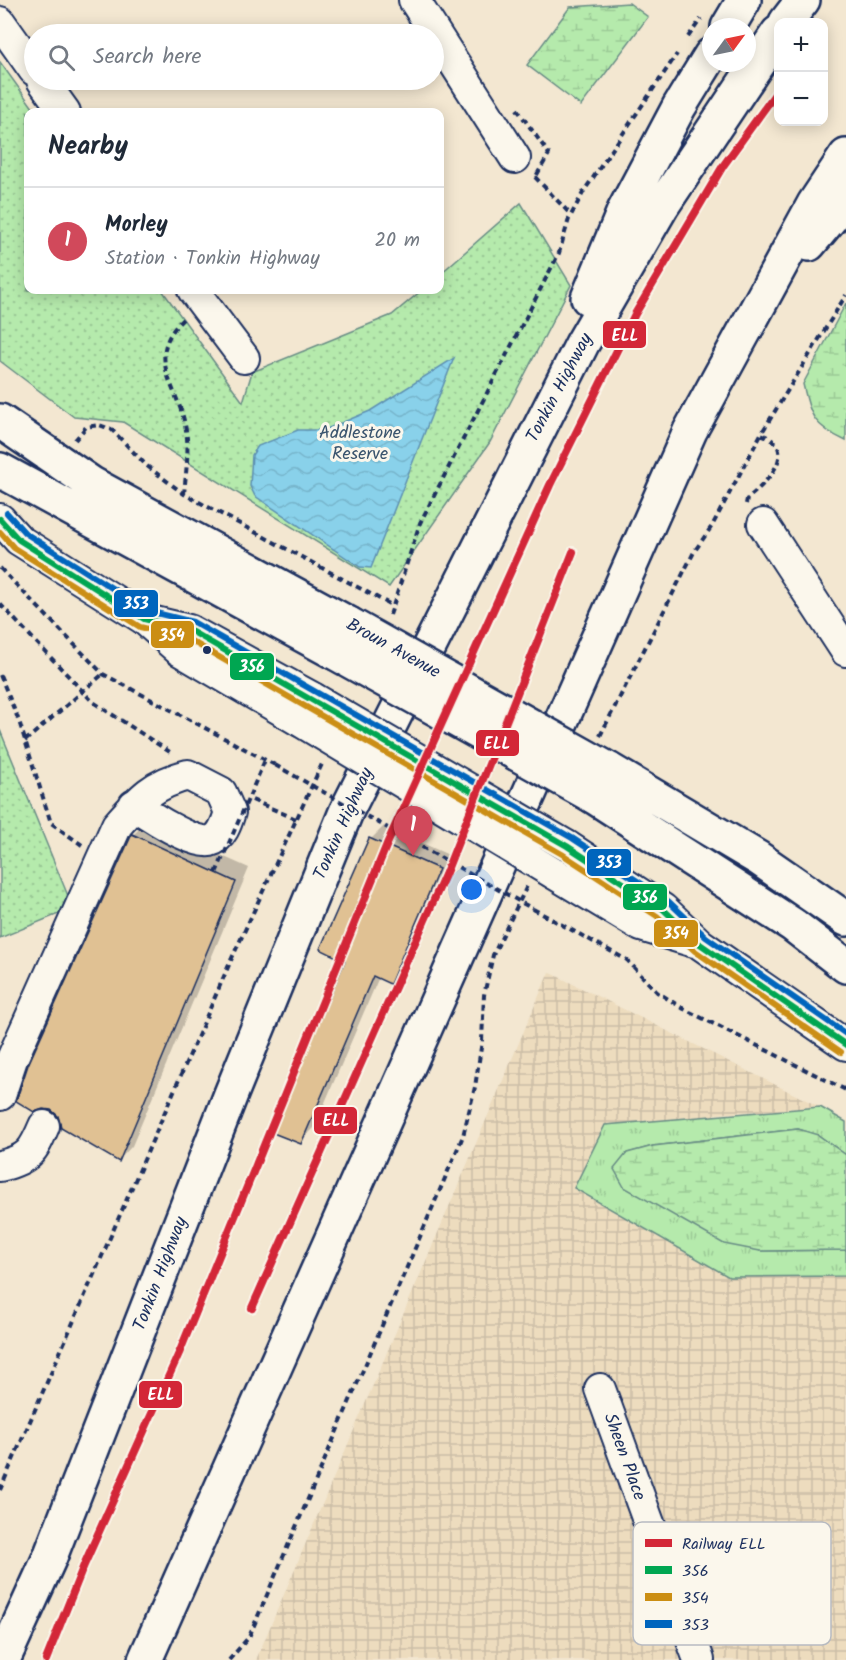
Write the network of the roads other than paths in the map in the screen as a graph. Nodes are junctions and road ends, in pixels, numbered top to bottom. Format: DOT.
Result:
graph roads {
  1 [pos="414,0"];
  2 [pos="744,0"];
  3 [pos="803,0"];
  4 [pos="733,18"];
  5 [pos="789,18"];
  6 [pos="0,22"];
  7 [pos="429,24"];
  8 [pos="774,39"];
  9 [pos="444,47"];
  10 [pos="24,56"];
  11 [pos="702,70"];
  12 [pos="49,90"];
  13 [pos="62,108"];
  14 [pos="846,156"];
  15 [pos="515,158"];
  16 [pos="846,200"];
  17 [pos="198,296"];
  18 [pos="762,301"];
  19 [pos="244,358"];
  20 [pos="0,421"];
  21 [pos="0,470"];
  22 [pos="510,485"];
  23 [pos="0,519"];
  24 [pos="763,524"];
  25 [pos="342,638"];
  26 [pos="846,651"];
  27 [pos="306,710"];
  28 [pos="600,768"];
  29 [pos="134,805"];
  30 [pos="846,919"];
  31 [pos="700,944"];
  32 [pos="846,966"];
  33 [pos="845,1043"];
  34 [pos="6,1069"];
  35 [pos="0,1095"];
  36 [pos="44,1126"];
  37 [pos="0,1166"];
  38 [pos="600,1389"];
  39 [pos="649,1522"];
  40 [pos="694,1645"];
  41 [pos="3,1660"];
  42 [pos="145,1660"];
  43 [pos="699,1660"];
  1 -- 7 [label="street"];
  2 -- 4 [label="main road"];
  3 -- 5 [label="main road"];
  6 -- 10 [label="street"];
  8 -- 22 [label="main road, Tonkin Highway"];
  9 -- 15 [label="street"];
  11 -- 22 [label="main road"];
  12 -- 13 [label="street"];
  14 -- 18 [label="main road"];
  16 -- 18 [label="main road"];
  17 -- 19 [label="street"];
  18 -- 42 [label="main road"];
  20 -- 25 [label="main road, Broun Avenue"];
  21 -- 25 [label="main road, Broun Avenue"];
  22 -- 41 [label="main road, Tonkin Highway"];
  23 -- 27 [label="street"];
  24 -- 26 [label="street"];
  25 -- 28 [label="main road, Broun Avenue, bridge"];
  27 -- 31 [label="street, bridge"];
  27 -- 31 [label="street, bridge"];
  28 -- 30 [label="main road, Broun Avenue"];
  28 -- 32 [label="main road, Broun Avenue"];
  29 -- 34 [label="street"];
  31 -- 33 [label="street"];
  34 -- 35 [label="street"];
  36 -- 37 [label="street"];
  38 -- 39 [label="street, Sheen Place"];
  40 -- 43 [label="street, Sheen Place"];
}
